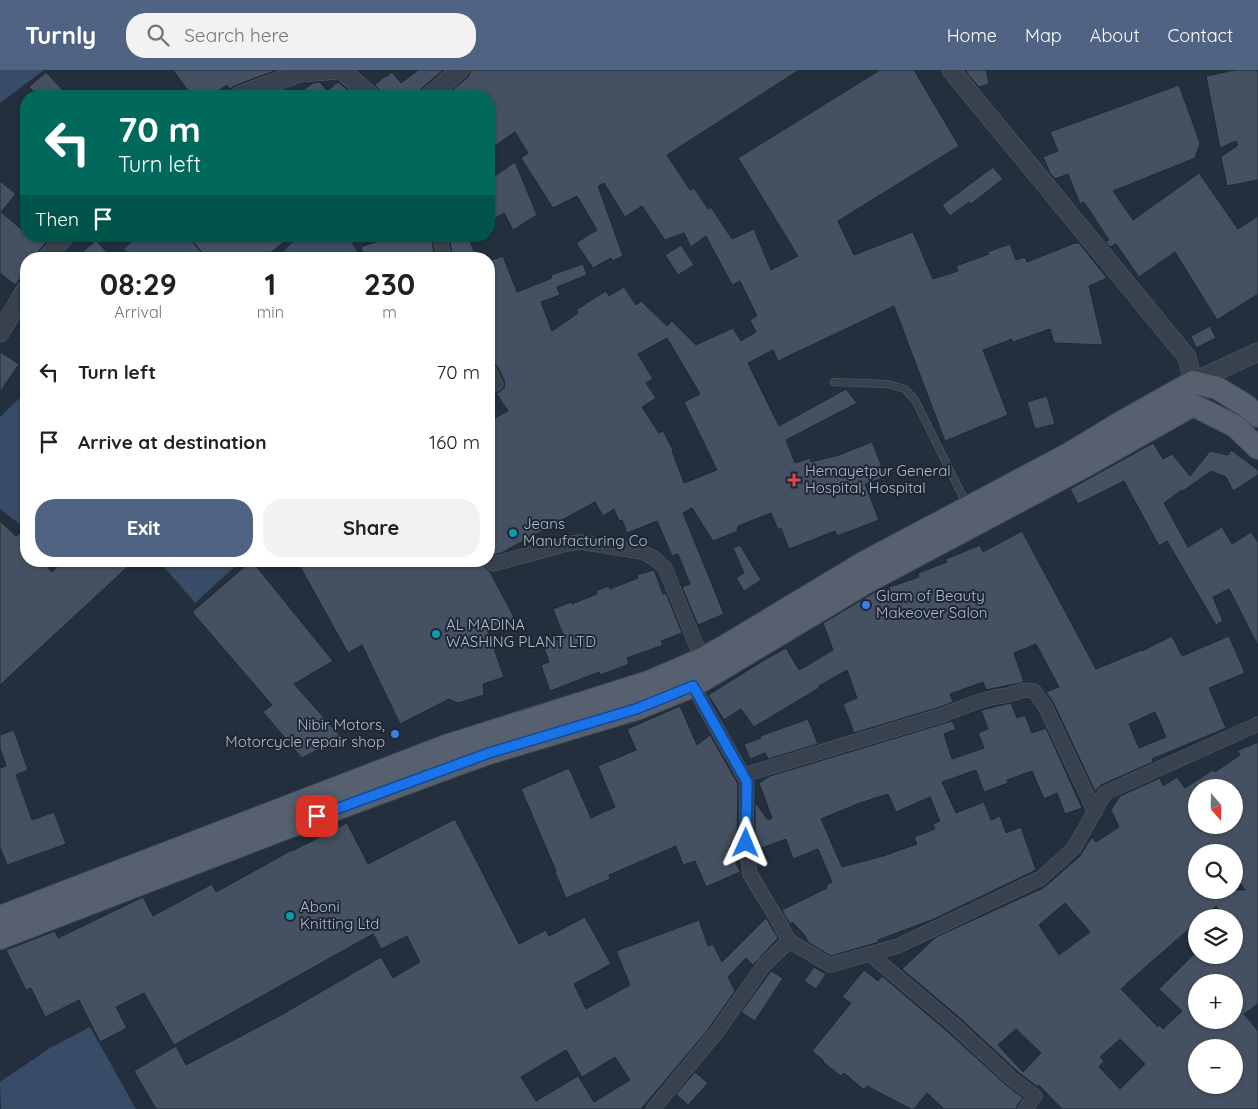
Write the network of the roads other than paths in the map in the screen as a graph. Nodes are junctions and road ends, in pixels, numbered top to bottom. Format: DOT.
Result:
graph roads {
  1 [pos="339,70"];
  2 [pos="460,70"];
  3 [pos="951,70"];
  4 [pos="254,90"];
  5 [pos="364,90"];
  6 [pos="437,90"];
  7 [pos="60,242"];
  8 [pos="52,252"];
  9 [pos="20,299"];
  10 [pos="0,333"];
  11 [pos="1258,352"];
  12 [pos="1207,378"];
  13 [pos="834,382"];
  14 [pos="1193,405"];
  15 [pos="1258,416"];
  16 [pos="1258,448"];
  17 [pos="968,508"];
  18 [pos="495,563"];
  19 [pos="702,659"];
  20 [pos="693,686"];
  21 [pos="1258,724"];
  22 [pos="450,756"];
  23 [pos="744,776"];
  24 [pos="1094,812"];
  25 [pos="0,916"];
  26 [pos="0,938"];
  27 [pos="789,941"];
  28 [pos="870,954"];
  29 [pos="652,1109"];
  30 [pos="1025,1109"];
  1 -- 4 [label="street"];
  1 -- 5 [label="street"];
  2 -- 6 [label="street"];
  3 -- 12 [label="street"];
  7 -- 8 [label="street"];
  9 -- 10 [label="street"];
  11 -- 12 [label="street"];
  12 -- 14 [label="main road"];
  12 -- 15 [label="main road"];
  12 -- 17 [label="main road"];
  13 -- 17 [label="lane"];
  14 -- 16 [label="main road"];
  14 -- 20 [label="main road"];
  17 -- 19 [label="main road"];
  18 -- 19 [label="street"];
  19 -- 22 [label="main road"];
  20 -- 22 [label="main road"];
  20 -- 23 [label="street"];
  21 -- 24 [label="street"];
  22 -- 25 [label="main road"];
  22 -- 26 [label="main road"];
  23 -- 24 [label="street"];
  23 -- 27 [label="street"];
  24 -- 28 [label="street"];
  27 -- 28 [label="street"];
  27 -- 29 [label="street"];
  28 -- 30 [label="street"];
}
